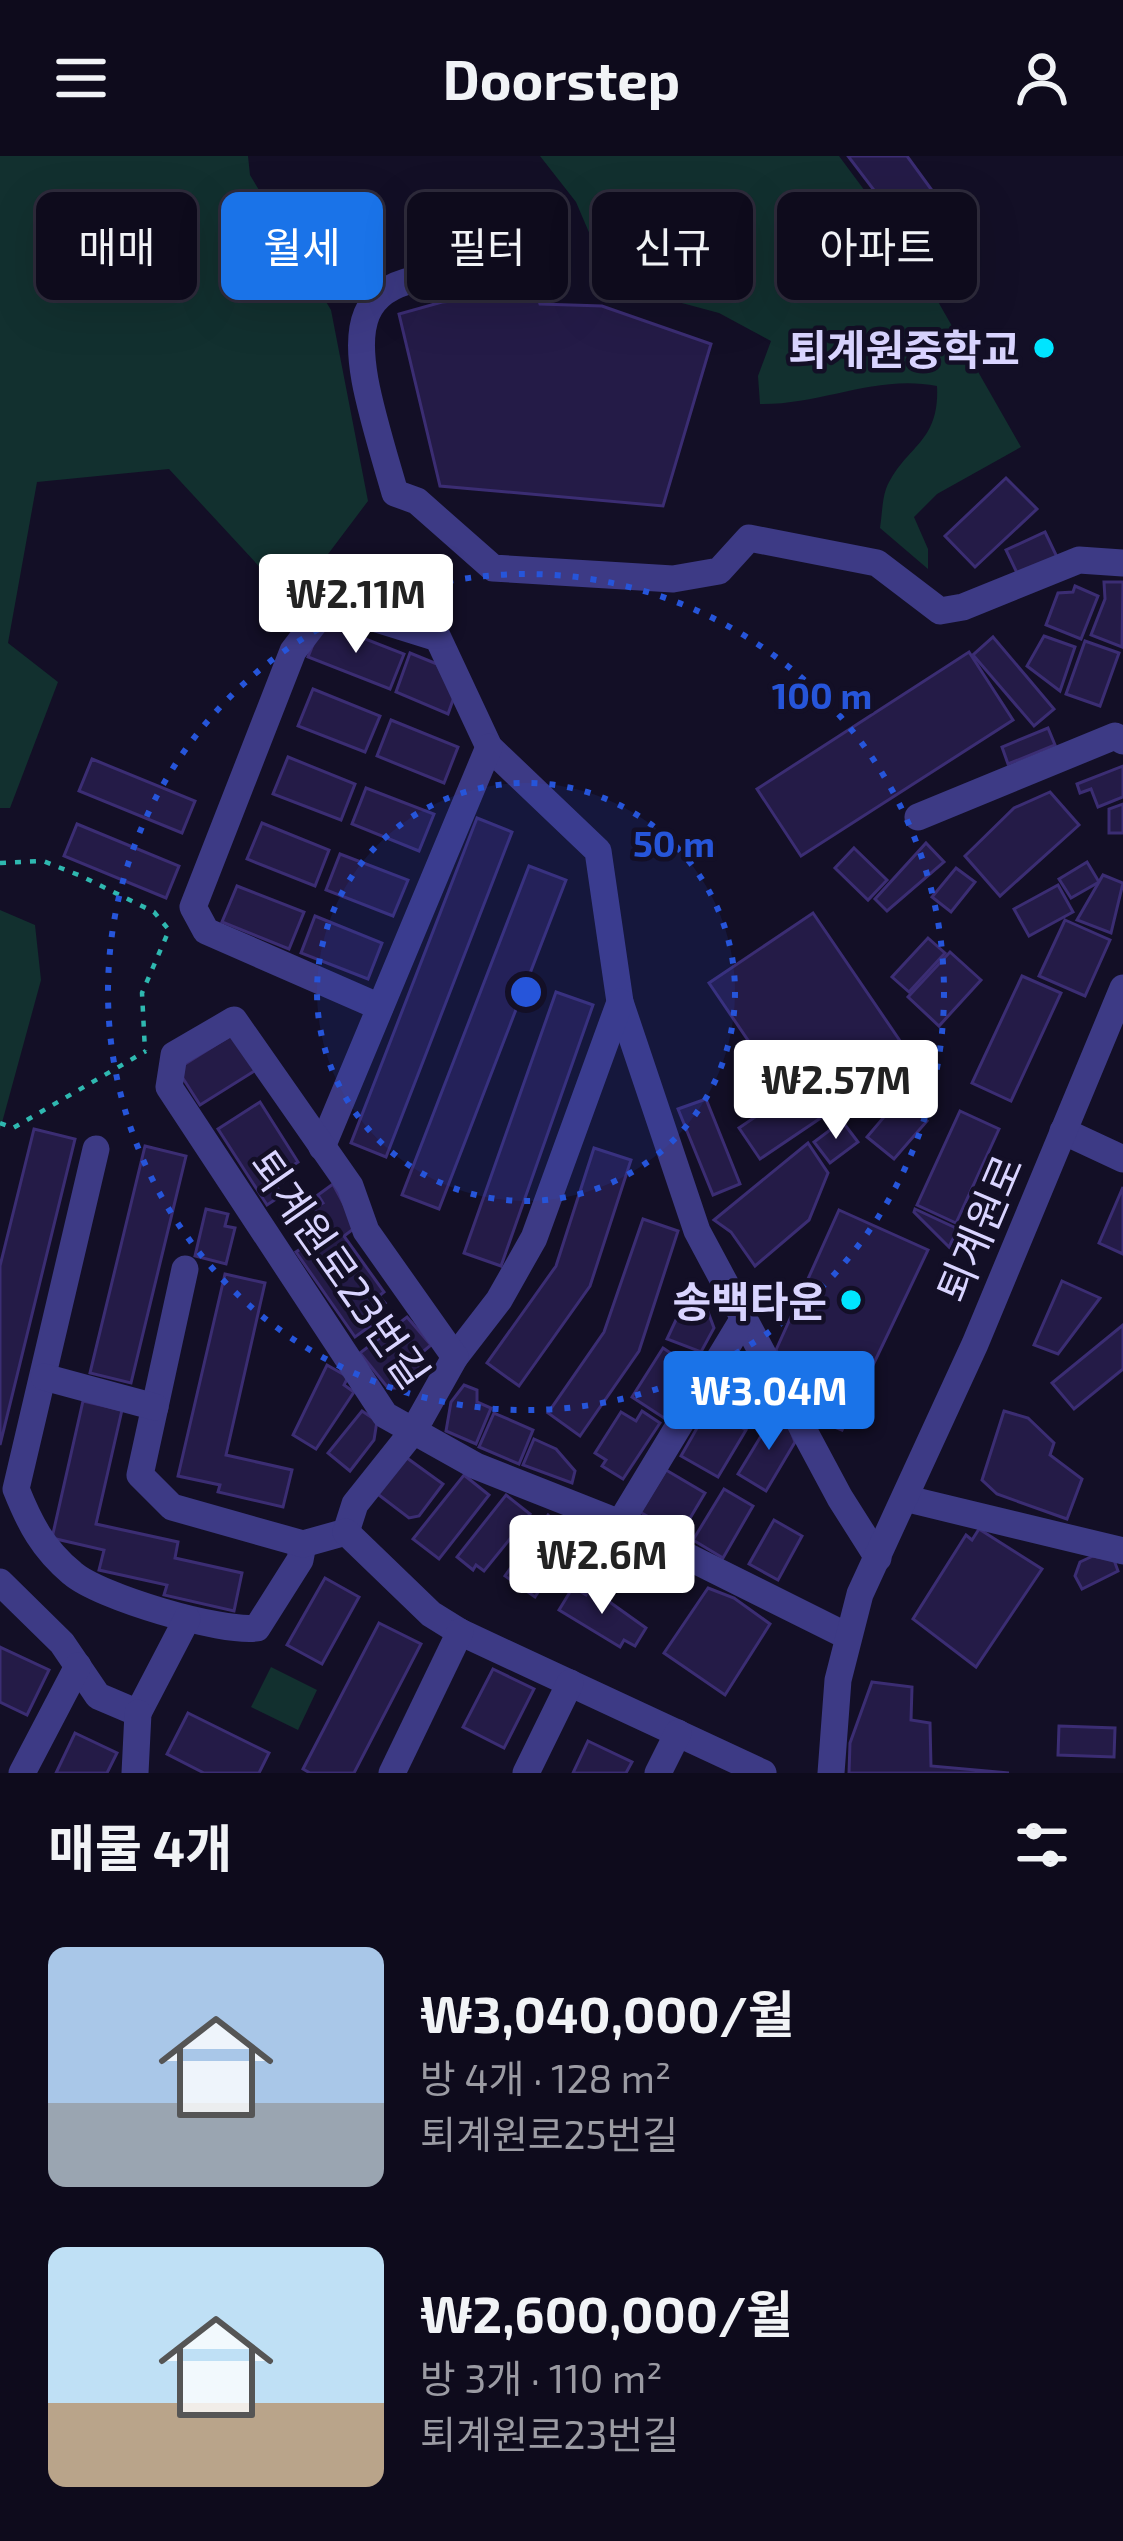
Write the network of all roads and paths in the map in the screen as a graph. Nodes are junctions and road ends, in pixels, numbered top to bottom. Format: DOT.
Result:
graph roads {
  1 [pos="407,282"];
  2 [pos="1123,563"];
  3 [pos="1123,741"];
  4 [pos="489,747"];
  5 [pos="918,817"];
  6 [pos="0,863"];
  7 [pos="1123,988"];
  8 [pos="620,1002"];
  9 [pos="380,1007"];
  10 [pos="146,1051"];
  11 [pos="174,1055"];
  12 [pos="0,1123"];
  13 [pos="1063,1131"];
  14 [pos="322,1147"];
  15 [pos="96,1149"];
  16 [pos="1123,1159"];
  17 [pos="185,1269"];
  18 [pos="744,1318"];
  19 [pos="455,1357"];
  20 [pos="44,1377"];
  21 [pos="155,1407"];
  22 [pos="414,1430"];
  23 [pos="908,1499"];
  24 [pos="620,1523"];
  25 [pos="346,1532"];
  26 [pos="303,1544"];
  27 [pos="1123,1551"];
  28 [pos="878,1558"];
  29 [pos="0,1582"];
  30 [pos="187,1619"];
  31 [pos="460,1632"];
  32 [pos="847,1636"];
  33 [pos="78,1666"];
  34 [pos="570,1683"];
  35 [pos="138,1714"];
  36 [pos="678,1733"];
  37 [pos="137,1772"];
  38 [pos="22,1773"];
  39 [pos="392,1773"];
  40 [pos="526,1773"];
  41 [pos="658,1773"];
  42 [pos="763,1773"];
  43 [pos="831,1773"];
  1 -- 2 [label="street"];
  3 -- 5 [label="street"];
  4 -- 8 [label="street"];
  4 -- 9 [label="street"];
  4 -- 9 [label="street"];
  6 -- 10 [label="path"];
  7 -- 13 [label="street, 퇴계원로"];
  8 -- 18 [label="street"];
  8 -- 19 [label="street"];
  9 -- 14 [label="street"];
  10 -- 11 [label="path"];
  10 -- 12 [label="path"];
  11 -- 14 [label="street"];
  11 -- 22 [label="street, 퇴계원로23번길"];
  13 -- 16 [label="street"];
  13 -- 23 [label="street, 퇴계원로"];
  14 -- 19 [label="street"];
  15 -- 20 [label="street"];
  17 -- 21 [label="street"];
  18 -- 24 [label="street"];
  18 -- 28 [label="street"];
  19 -- 22 [label="street"];
  20 -- 21 [label="street"];
  20 -- 30 [label="street"];
  21 -- 26 [label="street"];
  22 -- 24 [label="street, 퇴계원로23번길"];
  22 -- 25 [label="street"];
  23 -- 27 [label="street"];
  23 -- 28 [label="street, 퇴계원로"];
  24 -- 32 [label="street, 퇴계원로23번길"];
  25 -- 26 [label="street"];
  25 -- 31 [label="street"];
  26 -- 30 [label="street"];
  28 -- 32 [label="street, 퇴계원로"];
  29 -- 33 [label="street"];
  30 -- 35 [label="street"];
  31 -- 34 [label="street"];
  31 -- 39 [label="street"];
  32 -- 43 [label="street, 퇴계원로"];
  33 -- 35 [label="street"];
  33 -- 38 [label="street"];
  34 -- 36 [label="street"];
  34 -- 40 [label="street"];
  35 -- 37 [label="street"];
  36 -- 41 [label="street"];
  36 -- 42 [label="street"];
}
